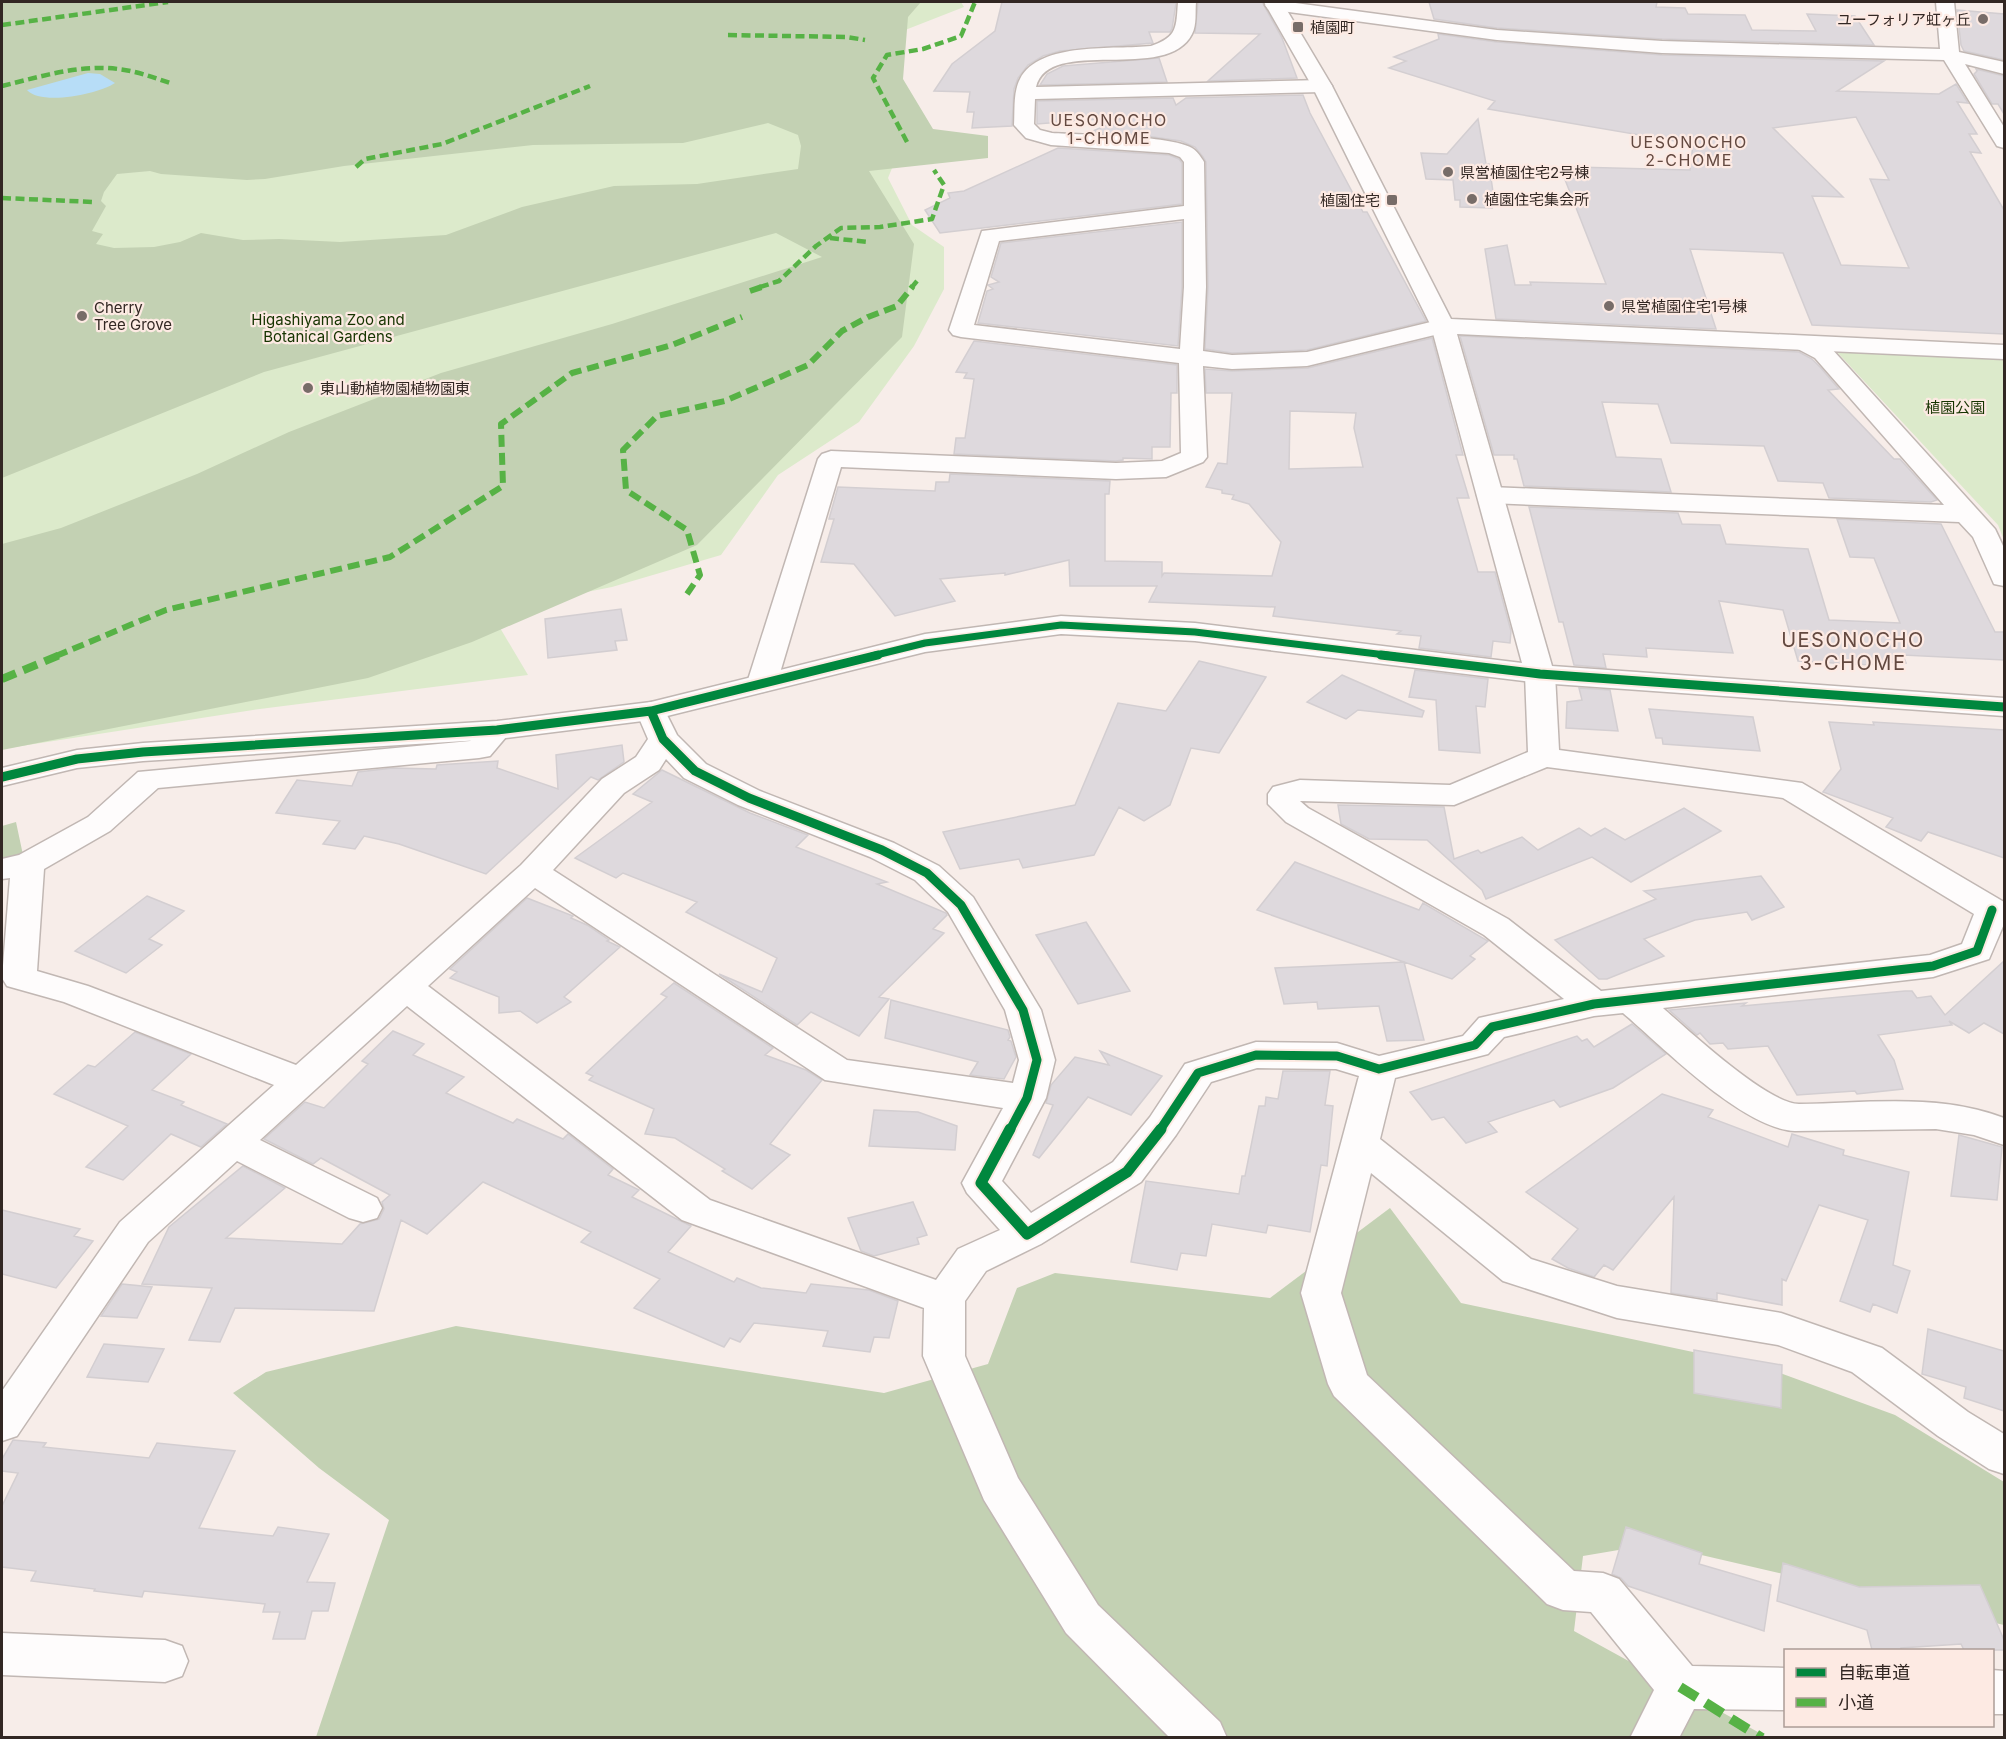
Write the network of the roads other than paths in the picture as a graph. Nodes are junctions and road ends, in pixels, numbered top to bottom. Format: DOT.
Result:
graph roads {
  1 [pos="1187,2"];
  2 [pos="1945,2"];
  3 [pos="1274,3"];
  4 [pos="1950,55"];
  5 [pos="2004,68"];
  6 [pos="1322,86"];
  7 [pos="1026,93"];
  8 [pos="2001,132"];
  9 [pos="1194,211"];
  10 [pos="1443,326"];
  11 [pos="1804,343"];
  12 [pos="2004,352"];
  13 [pos="1191,357"];
  14 [pos="1490,495"];
  15 [pos="1967,514"];
  16 [pos="2004,578"];
  17 [pos="1540,674"];
  18 [pos="762,683"];
  19 [pos="2004,707"];
  20 [pos="657,725"];
  21 [pos="497,730"];
  22 [pos="1544,757"];
  23 [pos="2,777"];
  24 [pos="15,866"];
  25 [pos="532,872"];
  26 [pos="1998,911"];
  27 [pos="406,987"];
  28 [pos="1630,1000"];
  29 [pos="1594,1004"];
  30 [pos="1379,1069"];
  31 [pos="301,1082"];
  32 [pos="1027,1098"];
  33 [pos="2004,1132"];
  34 [pos="233,1143"];
  35 [pos="1360,1143"];
  36 [pos="363,1208"];
  37 [pos="1027,1234"];
  38 [pos="945,1299"];
  39 [pos="2,1424"];
  40 [pos="2004,1456"];
  41 [pos="2,1654"];
  42 [pos="165,1661"];
  43 [pos="1680,1687"];
  44 [pos="1784,1689"];
  45 [pos="1203,1737"];
  46 [pos="1654,1737"];
  1 -- 7 [label="street"];
  2 -- 4 [label="street"];
  3 -- 4 [label="street"];
  3 -- 6 [label="street"];
  4 -- 5 [label="street"];
  4 -- 8 [label="street"];
  6 -- 7 [label="street"];
  6 -- 10 [label="street"];
  7 -- 9 [label="street"];
  9 -- 13 [label="street"];
  9 -- 13 [label="street"];
  10 -- 11 [label="street"];
  10 -- 13 [label="street"];
  10 -- 14 [label="street"];
  11 -- 12 [label="street"];
  11 -- 15 [label="street"];
  13 -- 18 [label="street"];
  14 -- 15 [label="street"];
  14 -- 17 [label="street"];
  15 -- 16 [label="street"];
  17 -- 18 [label="street"];
  17 -- 19 [label="street"];
  17 -- 22 [label="street"];
  18 -- 20 [label="street"];
  20 -- 21 [label="street"];
  20 -- 25 [label="street"];
  20 -- 32 [label="street"];
  21 -- 23 [label="street"];
  21 -- 24 [label="street"];
  22 -- 26 [label="street"];
  22 -- 29 [label="street"];
  24 -- 31 [label="street"];
  25 -- 27 [label="street"];
  25 -- 32 [label="street"];
  26 -- 28 [label="street"];
  27 -- 31 [label="street"];
  27 -- 38 [label="street"];
  28 -- 29 [label="street"];
  28 -- 33 [label="street"];
  29 -- 30 [label="street"];
  30 -- 35 [label="street"];
  30 -- 37 [label="street"];
  31 -- 34 [label="street"];
  32 -- 37 [label="street"];
  34 -- 36 [label="street"];
  34 -- 39 [label="street"];
  35 -- 40 [label="street"];
  35 -- 43 [label="street"];
  37 -- 38 [label="street"];
  38 -- 45 [label="street"];
  41 -- 42 [label="street"];
  43 -- 44 [label="street"];
  43 -- 46 [label="street"];
}
